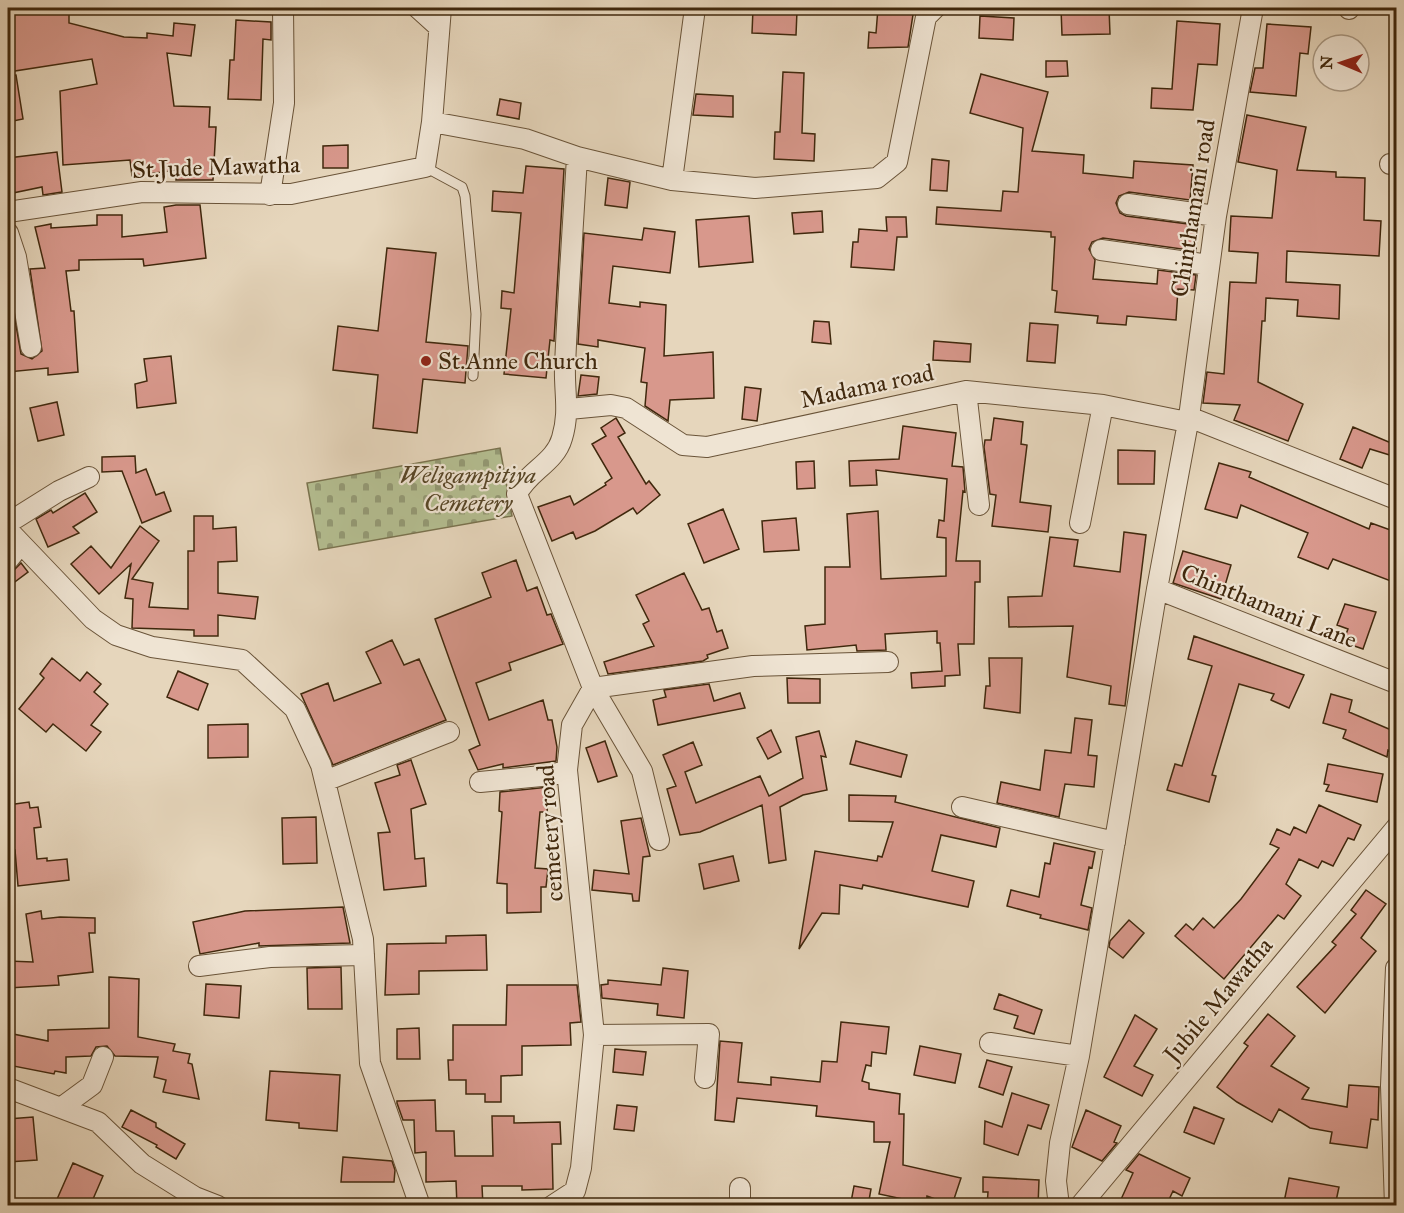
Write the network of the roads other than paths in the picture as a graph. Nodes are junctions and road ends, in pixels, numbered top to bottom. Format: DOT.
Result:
graph roads {
  1 [pos="283,8"];
  2 [pos="418,8"];
  3 [pos="441,8"];
  4 [pos="695,8"];
  5 [pos="936,8"];
  6 [pos="1253,8"];
  7 [pos="439,27"];
  8 [pos="432,122"];
  9 [pos="577,157"];
  10 [pos="425,167"];
  11 [pos="672,180"];
  12 [pos="270,195"];
  13 [pos="1128,204"];
  14 [pos="8,212"];
  15 [pos="1216,216"];
  16 [pos="8,233"];
  17 [pos="1101,250"];
  18 [pos="1209,265"];
  19 [pos="31,346"];
  20 [pos="473,376"];
  21 [pos="966,391"];
  22 [pos="1103,405"];
  23 [pos="568,409"];
  24 [pos="1188,420"];
  25 [pos="89,477"];
  26 [pos="1396,499"];
  27 [pos="979,505"];
  28 [pos="8,523"];
  29 [pos="1080,523"];
  30 [pos="14,537"];
  31 [pos="8,560"];
  32 [pos="1157,588"];
  33 [pos="888,662"];
  34 [pos="1396,683"];
  35 [pos="593,688"];
  36 [pos="449,732"];
  37 [pos="567,770"];
  38 [pos="325,781"];
  39 [pos="480,782"];
  40 [pos="962,807"];
  41 [pos="1396,828"];
  42 [pos="659,840"];
  43 [pos="1115,842"];
  44 [pos="364,955"];
  45 [pos="199,966"];
  46 [pos="1396,968"];
  47 [pos="594,1035"];
  48 [pos="990,1043"];
  49 [pos="1079,1056"];
  50 [pos="103,1057"];
  51 [pos="705,1078"];
  52 [pos="1394,1087"];
  53 [pos="8,1088"];
  54 [pos="62,1107"];
  55 [pos="218,1206"];
  56 [pos="420,1206"];
  57 [pos="552,1206"];
  58 [pos="1059,1206"];
  59 [pos="1080,1206"];
  60 [pos="1395,1206"];
  1 -- 12 [label="street"];
  2 -- 7 [label="street"];
  3 -- 7 [label="street"];
  4 -- 11 [label="street"];
  5 -- 11 [label="street"];
  6 -- 15 [label="street, Chinthamani road"];
  7 -- 8 [label="street"];
  8 -- 9 [label="street"];
  8 -- 10 [label="street"];
  9 -- 11 [label="street"];
  9 -- 23 [label="street"];
  10 -- 12 [label="street, St.Jude Mawatha"];
  10 -- 20 [label="lane"];
  12 -- 14 [label="street, St.Jude Mawatha"];
  13 -- 15 [label="street"];
  15 -- 18 [label="street, Chinthamani road"];
  16 -- 19 [label="street"];
  17 -- 18 [label="street"];
  18 -- 24 [label="street, Chinthamani road"];
  21 -- 22 [label="street, Madama road"];
  21 -- 23 [label="street, Madama road"];
  21 -- 27 [label="street"];
  22 -- 24 [label="street, Madama road"];
  22 -- 29 [label="street"];
  23 -- 35 [label="street"];
  24 -- 26 [label="street, Madama road"];
  24 -- 32 [label="street, Chinthamani road"];
  25 -- 28 [label="street"];
  30 -- 31 [label="street"];
  30 -- 38 [label="street"];
  32 -- 34 [label="street, Chinthamani Lane"];
  32 -- 43 [label="street, Chinthamani road"];
  33 -- 35 [label="street"];
  35 -- 37 [label="street, cemetery road"];
  35 -- 42 [label="street"];
  36 -- 38 [label="street"];
  37 -- 39 [label="street"];
  37 -- 47 [label="street, cemetery road"];
  38 -- 44 [label="street"];
  40 -- 43 [label="street"];
  41 -- 59 [label="street, Jubile Mawatha"];
  43 -- 49 [label="street, Chinthamani road"];
  44 -- 45 [label="street"];
  44 -- 56 [label="street"];
  46 -- 52 [label="street"];
  47 -- 51 [label="street"];
  47 -- 57 [label="street, cemetery road"];
  48 -- 49 [label="street"];
  49 -- 58 [label="street, Chinthamani road"];
  50 -- 54 [label="street"];
  52 -- 60 [label="street"];
  53 -- 54 [label="street"];
  54 -- 55 [label="street"];
}
